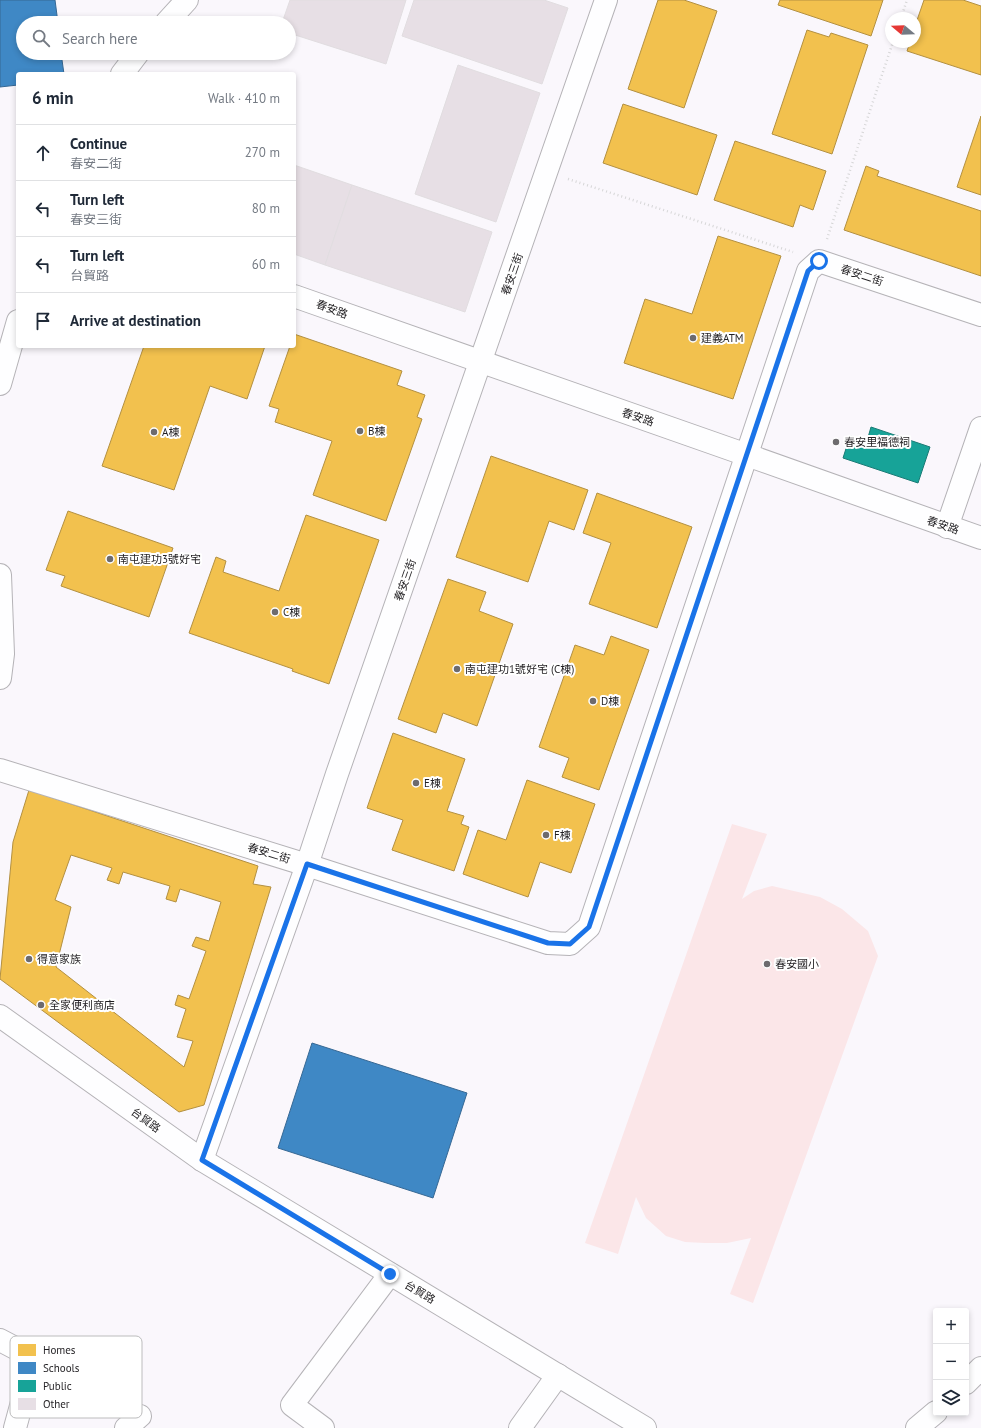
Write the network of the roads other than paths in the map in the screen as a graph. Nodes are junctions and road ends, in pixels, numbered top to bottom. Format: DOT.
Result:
graph roads {
  1 [pos="187,0"];
  2 [pos="606,0"];
  3 [pos="172,16"];
  4 [pos="133,60"];
  5 [pos="124,72"];
  6 [pos="296,297"];
  7 [pos="981,315"];
  8 [pos="16,328"];
  9 [pos="481,362"];
  10 [pos="0,384"];
  11 [pos="981,428"];
  12 [pos="747,455"];
  13 [pos="947,527"];
  14 [pos="981,538"];
  15 [pos="0,574"];
  16 [pos="0,678"];
  17 [pos="0,770"];
  18 [pos="307,864"];
  19 [pos="0,1016"];
  20 [pos="202,1160"];
  21 [pos="390,1274"];
  22 [pos="0,1340"];
  23 [pos="10,1345"];
  24 [pos="981,1368"];
  25 [pos="558,1375"];
  26 [pos="969,1380"];
  27 [pos="933,1415"];
  28 [pos="18,1418"];
  29 [pos="15,1428"];
  30 [pos="323,1428"];
  31 [pos="520,1428"];
  32 [pos="645,1428"];
  33 [pos="917,1428"];
  1 -- 3 [label="street"];
  2 -- 9 [label="street, 春安三街"];
  4 -- 5 [label="street"];
  6 -- 9 [label="street, 春安路"];
  7 -- 12 [label="street, 春安二街"];
  8 -- 10 [label="street"];
  9 -- 12 [label="street, 春安路"];
  9 -- 18 [label="street, 春安三街"];
  11 -- 13 [label="street"];
  12 -- 13 [label="street, 春安路"];
  12 -- 18 [label="street, 春安二街"];
  13 -- 14 [label="street, 春安路"];
  15 -- 16 [label="street"];
  17 -- 18 [label="street, 春安二街"];
  18 -- 20 [label="street, 春安三街"];
  19 -- 20 [label="street, 台貿路"];
  20 -- 21 [label="street, 台貿路"];
  21 -- 25 [label="street, 台貿路"];
  21 -- 30 [label="street"];
  22 -- 23 [label="street"];
  24 -- 26 [label="street"];
  25 -- 31 [label="street"];
  25 -- 32 [label="street, 台貿路"];
  27 -- 33 [label="street"];
  28 -- 29 [label="street"];
}
